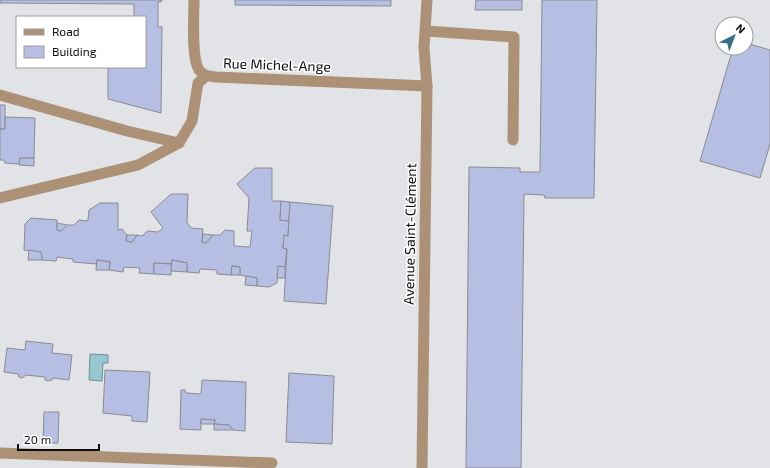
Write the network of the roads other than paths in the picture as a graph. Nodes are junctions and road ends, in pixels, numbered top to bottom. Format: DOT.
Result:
graph roads {
  1 [pos="194,0"];
  2 [pos="427,0"];
  3 [pos="426,31"];
  4 [pos="206,76"];
  5 [pos="427,86"];
  6 [pos="0,96"];
  7 [pos="513,140"];
  8 [pos="179,143"];
  9 [pos="0,198"];
  10 [pos="0,454"];
  11 [pos="272,463"];
  12 [pos="422,468"];
  1 -- 4 [label="street, Rue Michel-Ange"];
  2 -- 3 [label="street, Avenue Saint-Clément"];
  3 -- 5 [label="street, Avenue Saint-Clément"];
  3 -- 7 [label="street"];
  4 -- 5 [label="street, Rue Michel-Ange"];
  4 -- 8 [label="street"];
  5 -- 12 [label="street, Avenue Saint-Clément"];
  6 -- 8 [label="street"];
  8 -- 9 [label="street"];
  10 -- 11 [label="street"];
}
